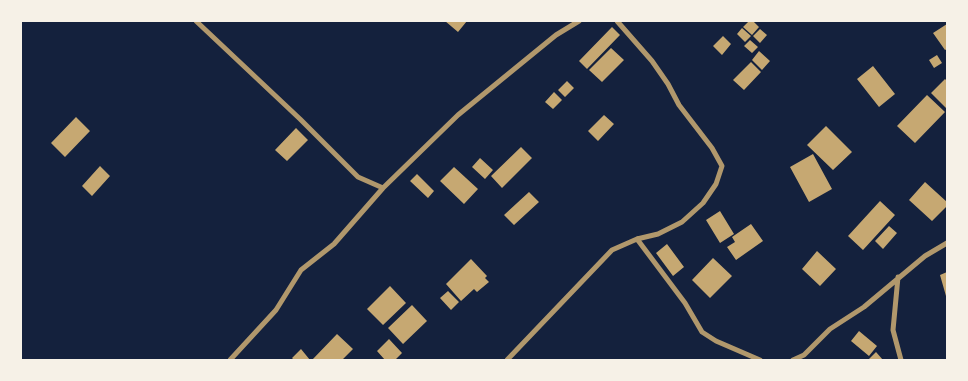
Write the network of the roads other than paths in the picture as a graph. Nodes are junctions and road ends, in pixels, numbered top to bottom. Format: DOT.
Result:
graph roads {
  1 [pos="196,21"];
  2 [pos="579,21"];
  3 [pos="617,21"];
  4 [pos="384,188"];
  5 [pos="637,239"];
  6 [pos="947,243"];
  7 [pos="898,277"];
  8 [pos="230,360"];
  9 [pos="507,360"];
  10 [pos="760,360"];
  11 [pos="792,360"];
  12 [pos="901,360"];
  1 -- 4 [label="street"];
  2 -- 4 [label="street"];
  3 -- 5 [label="street"];
  4 -- 8 [label="street"];
  5 -- 9 [label="street"];
  5 -- 10 [label="street"];
  6 -- 7 [label="street"];
  7 -- 11 [label="street"];
  7 -- 12 [label="street"];
}
